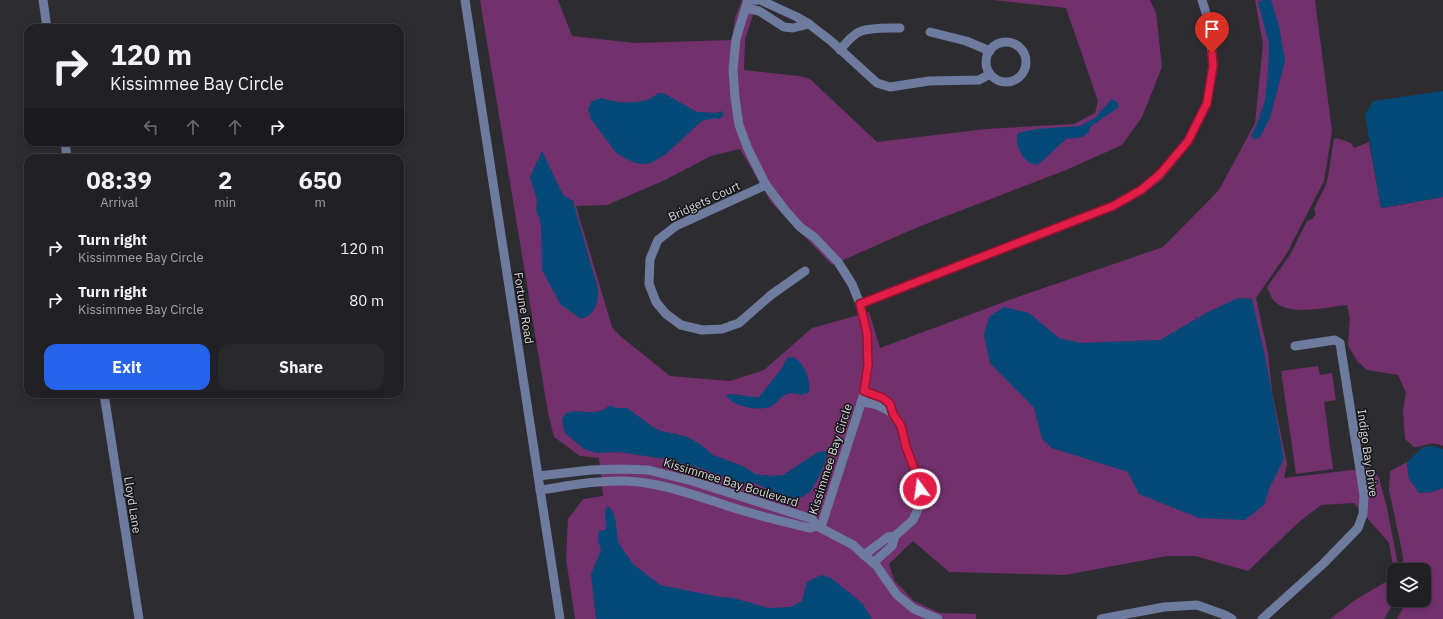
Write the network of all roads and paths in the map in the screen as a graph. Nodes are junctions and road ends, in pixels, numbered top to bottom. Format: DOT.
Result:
graph roads {
  1 [pos="43,0"];
  2 [pos="465,0"];
  3 [pos="1202,0"];
  4 [pos="747,2"];
  5 [pos="46,24"];
  6 [pos="809,24"];
  7 [pos="900,28"];
  8 [pos="930,32"];
  9 [pos="840,50"];
  10 [pos="990,51"];
  11 [pos="990,74"];
  12 [pos="766,185"];
  13 [pos="805,272"];
  14 [pos="860,304"];
  15 [pos="1295,346"];
  16 [pos="864,391"];
  17 [pos="105,398"];
  18 [pos="861,402"];
  19 [pos="893,414"];
  20 [pos="589,470"];
  21 [pos="538,476"];
  22 [pos="590,482"];
  23 [pos="714,488"];
  24 [pos="540,490"];
  25 [pos="710,501"];
  26 [pos="819,527"];
  27 [pos="895,536"];
  28 [pos="864,555"];
  29 [pos="873,563"];
  30 [pos="139,619"];
  31 [pos="560,619"];
  32 [pos="938,619"];
  33 [pos="1101,619"];
  34 [pos="1232,619"];
  35 [pos="1262,619"];
  1 -- 5 [label="street"];
  2 -- 21 [label="street, Fortune Road"];
  3 -- 14 [label="street"];
  4 -- 6 [label="street"];
  4 -- 6 [label="street"];
  4 -- 12 [label="street, Kissimmee Bay Circle"];
  6 -- 9 [label="street"];
  7 -- 9 [label="street"];
  8 -- 10 [label="street"];
  9 -- 11 [label="street"];
  10 -- 11 [label="street"];
  10 -- 11 [label="street"];
  12 -- 13 [label="street, Bridgets Court"];
  12 -- 14 [label="street, Kissimmee Bay Circle"];
  14 -- 16 [label="street, Kissimmee Bay Circle"];
  15 -- 35 [label="street, Indigo Bay Drive"];
  16 -- 18 [label="street, Kissimmee Bay Circle"];
  16 -- 19 [label="street"];
  17 -- 30 [label="street, Lloyd Lane"];
  18 -- 19 [label="street"];
  18 -- 26 [label="street, Kissimmee Bay Circle"];
  19 -- 27 [label="street"];
  20 -- 21 [label="street, Kissimmee Bay Boulevard"];
  20 -- 22 [label="street"];
  20 -- 23 [label="street, Kissimmee Bay Boulevard"];
  21 -- 24 [label="street, Fortune Road"];
  22 -- 24 [label="street, Kissimmee Bay Boulevard"];
  22 -- 25 [label="street, Kissimmee Bay Boulevard"];
  23 -- 25 [label="street"];
  23 -- 26 [label="street, Kissimmee Bay Boulevard"];
  24 -- 31 [label="street, Fortune Road"];
  25 -- 26 [label="street, Kissimmee Bay Boulevard"];
  26 -- 28 [label="street"];
  27 -- 28 [label="street"];
  27 -- 29 [label="street"];
  28 -- 29 [label="street"];
  29 -- 32 [label="street"];
  33 -- 34 [label="street"];
}
